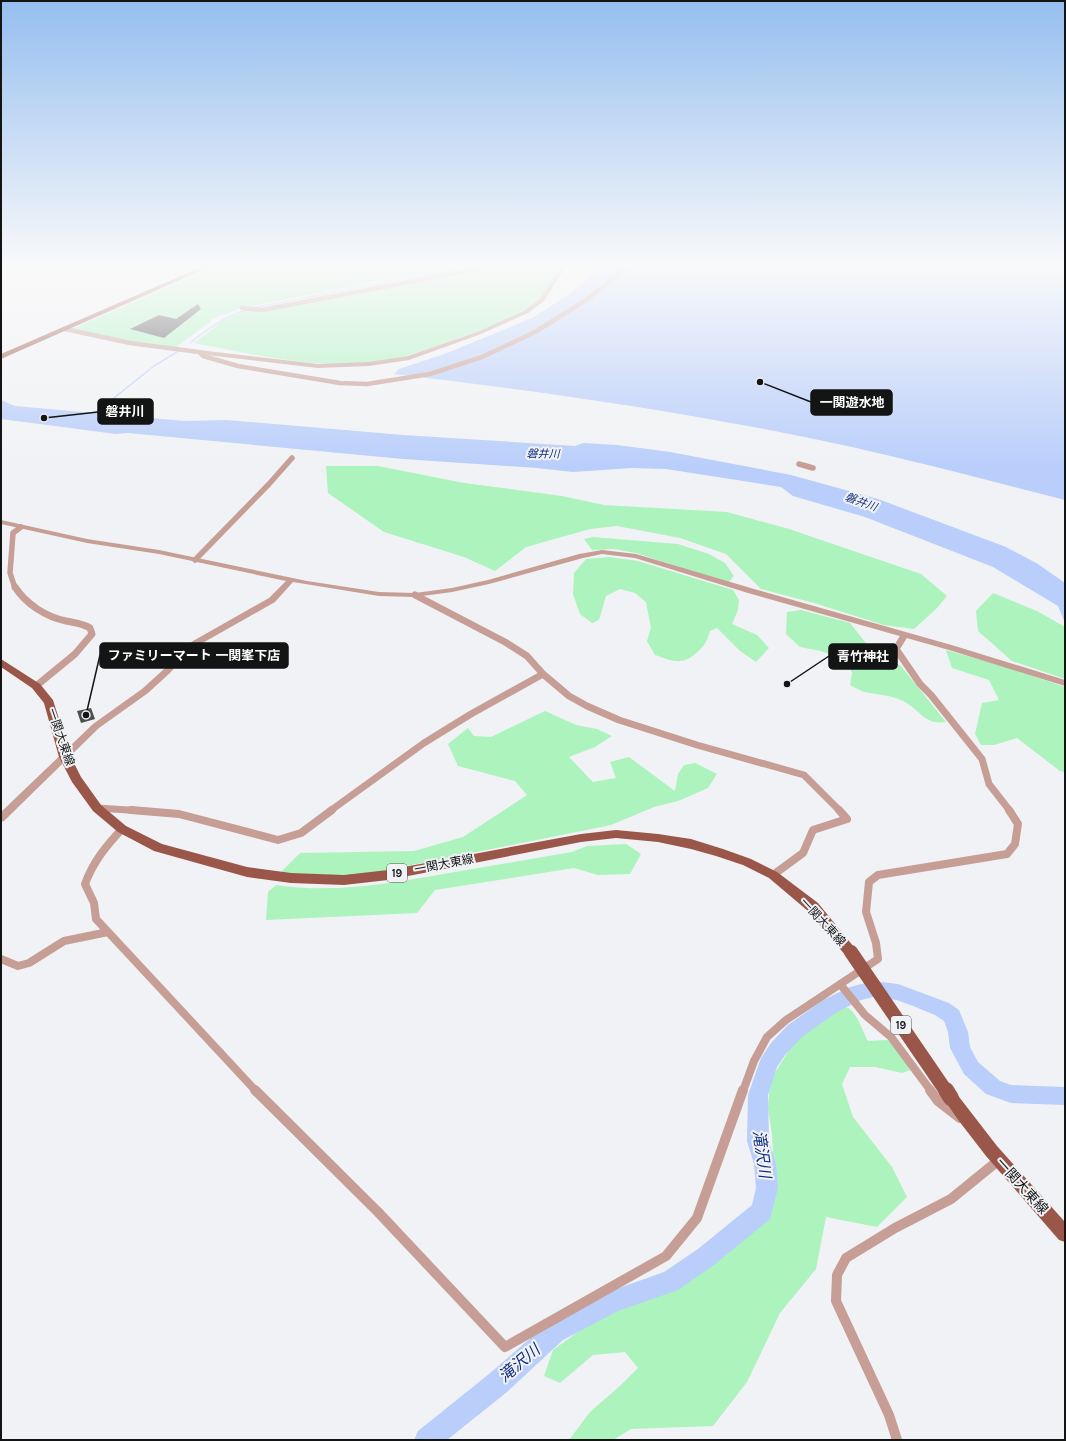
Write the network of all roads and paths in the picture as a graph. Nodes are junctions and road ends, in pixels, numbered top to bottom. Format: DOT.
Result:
graph roads {
  1 [pos="53,332"];
  2 [pos="79,332"];
  3 [pos="481,332"];
  4 [pos="534,332"];
  5 [pos="199,352"];
  6 [pos="1,353"];
  7 [pos="1,357"];
  8 [pos="292,458"];
  9 [pos="799,464"];
  10 [pos="813,468"];
  11 [pos="1,522"];
  12 [pos="21,527"];
  13 [pos="195,560"];
  14 [pos="292,580"];
  15 [pos="415,595"];
  16 [pos="904,636"];
  17 [pos="1,662"];
  18 [pos="543,674"];
  19 [pos="1065,683"];
  20 [pos="36,686"];
  21 [pos="65,757"];
  22 [pos="97,808"];
  23 [pos="1,818"];
  24 [pos="122,829"];
  25 [pos="773,875"];
  26 [pos="108,932"];
  27 [pos="1,959"];
  28 [pos="842,985"];
  29 [pos="969,1124"];
  30 [pos="999,1160"];
  31 [pos="1065,1234"];
  32 [pos="898,1440"];
  1 -- 6 [label="main road"];
  1 -- 7 [label="main road"];
  2 -- 5 [label="street"];
  3 -- 5 [label="street"];
  4 -- 5 [label="street"];
  8 -- 13 [label="street"];
  9 -- 10 [label="street"];
  11 -- 12 [label="street"];
  12 -- 13 [label="street"];
  12 -- 20 [label="street"];
  13 -- 14 [label="street"];
  14 -- 15 [label="street"];
  14 -- 21 [label="street"];
  15 -- 16 [label="street"];
  15 -- 18 [label="street"];
  16 -- 19 [label="street"];
  16 -- 28 [label="street"];
  17 -- 20 [label="main road, 一関大東線 / 19"];
  18 -- 22 [label="street"];
  18 -- 25 [label="street"];
  20 -- 21 [label="main road, 一関大東線 / 19"];
  21 -- 22 [label="main road, 一関大東線 / 19"];
  21 -- 23 [label="street"];
  22 -- 24 [label="main road, 一関大東線 / 19"];
  24 -- 25 [label="main road, 一関大東線 / 19"];
  24 -- 26 [label="street"];
  25 -- 29 [label="main road, 一関大東線 / 19, bridge"];
  26 -- 27 [label="street"];
  26 -- 28 [label="street"];
  28 -- 29 [label="street"];
  29 -- 30 [label="main road, 一関大東線 / 19"];
  30 -- 31 [label="main road, 一関大東線 / 19"];
  30 -- 32 [label="street"];
}
